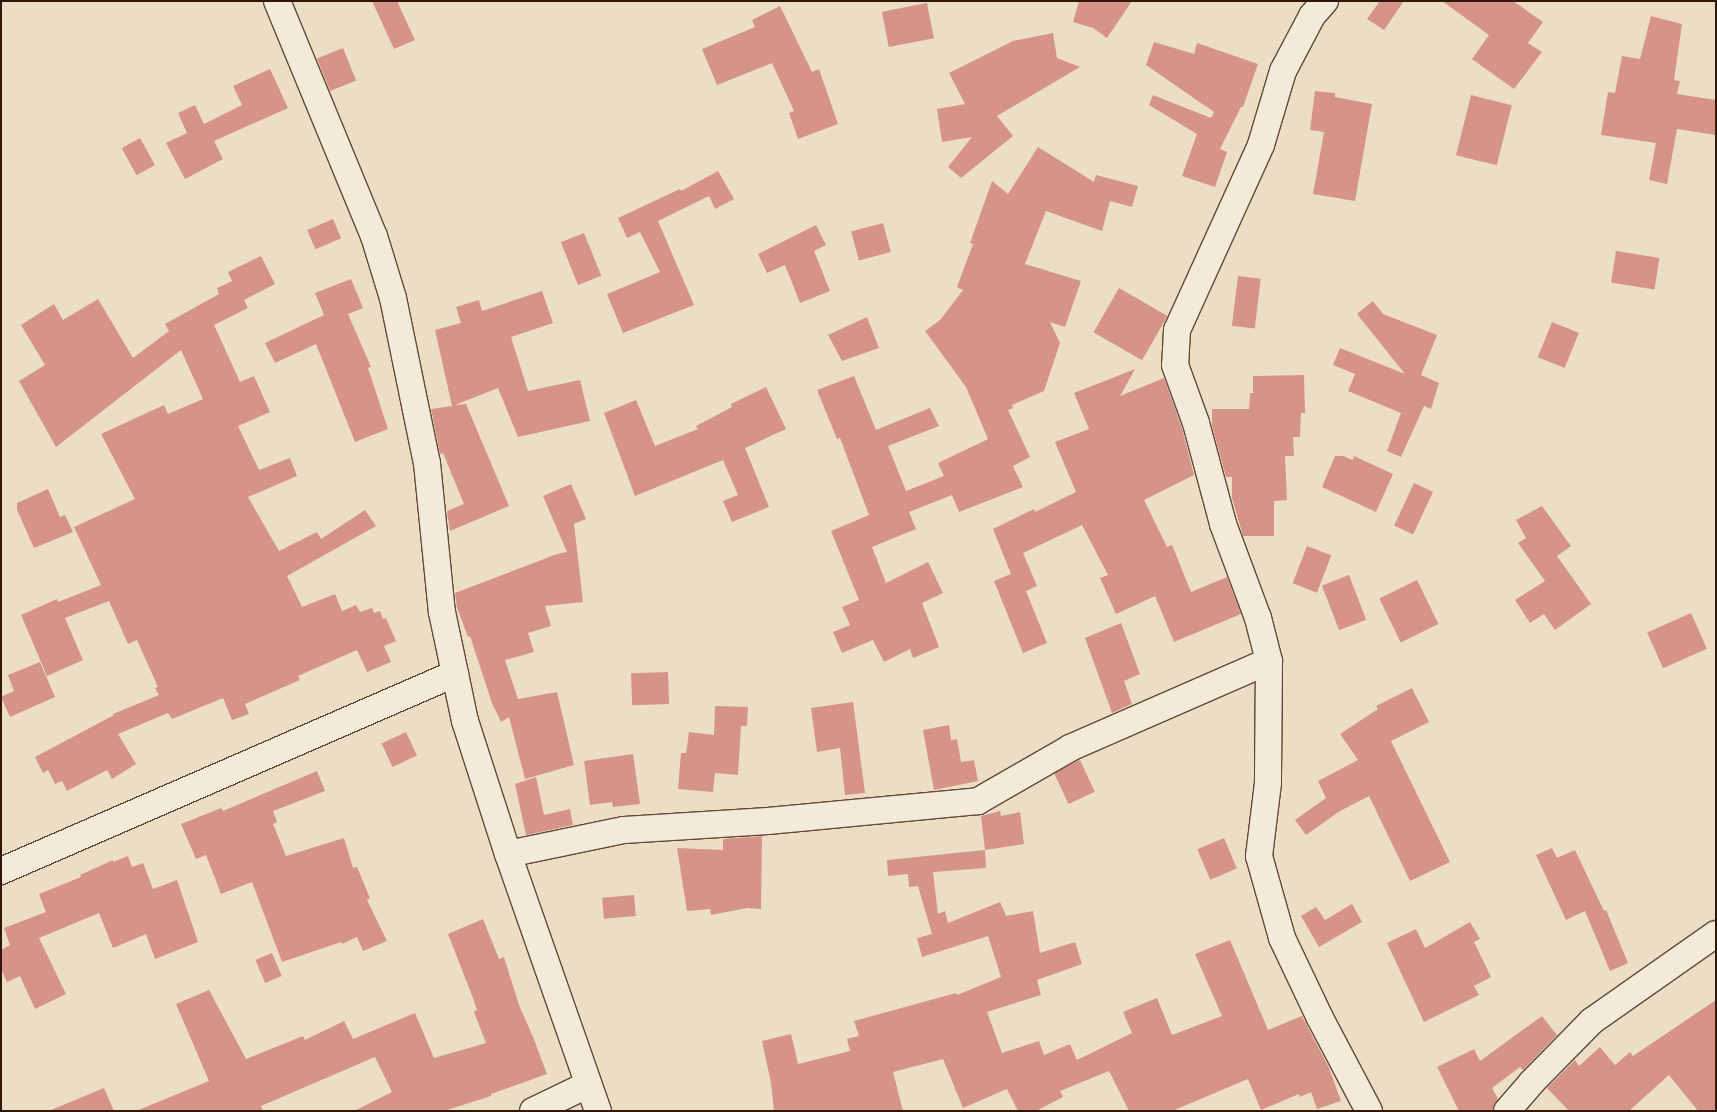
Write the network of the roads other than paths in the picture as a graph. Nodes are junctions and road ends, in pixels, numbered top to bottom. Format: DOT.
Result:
graph roads {
  1 [pos="277,1"];
  2 [pos="1325,1"];
  3 [pos="1269,661"];
  4 [pos="455,674"];
  5 [pos="508,854"];
  6 [pos="1,871"];
  7 [pos="1716,934"];
  8 [pos="587,1085"];
  9 [pos="533,1111"];
  10 [pos="598,1111"];
  11 [pos="1369,1111"];
  12 [pos="1507,1111"];
  1 -- 4 [label="street"];
  2 -- 3 [label="street"];
  3 -- 5 [label="street"];
  3 -- 11 [label="street"];
  4 -- 5 [label="street"];
  4 -- 6 [label="street"];
  5 -- 8 [label="street"];
  7 -- 12 [label="street"];
  8 -- 9 [label="street"];
  8 -- 10 [label="street"];
}
